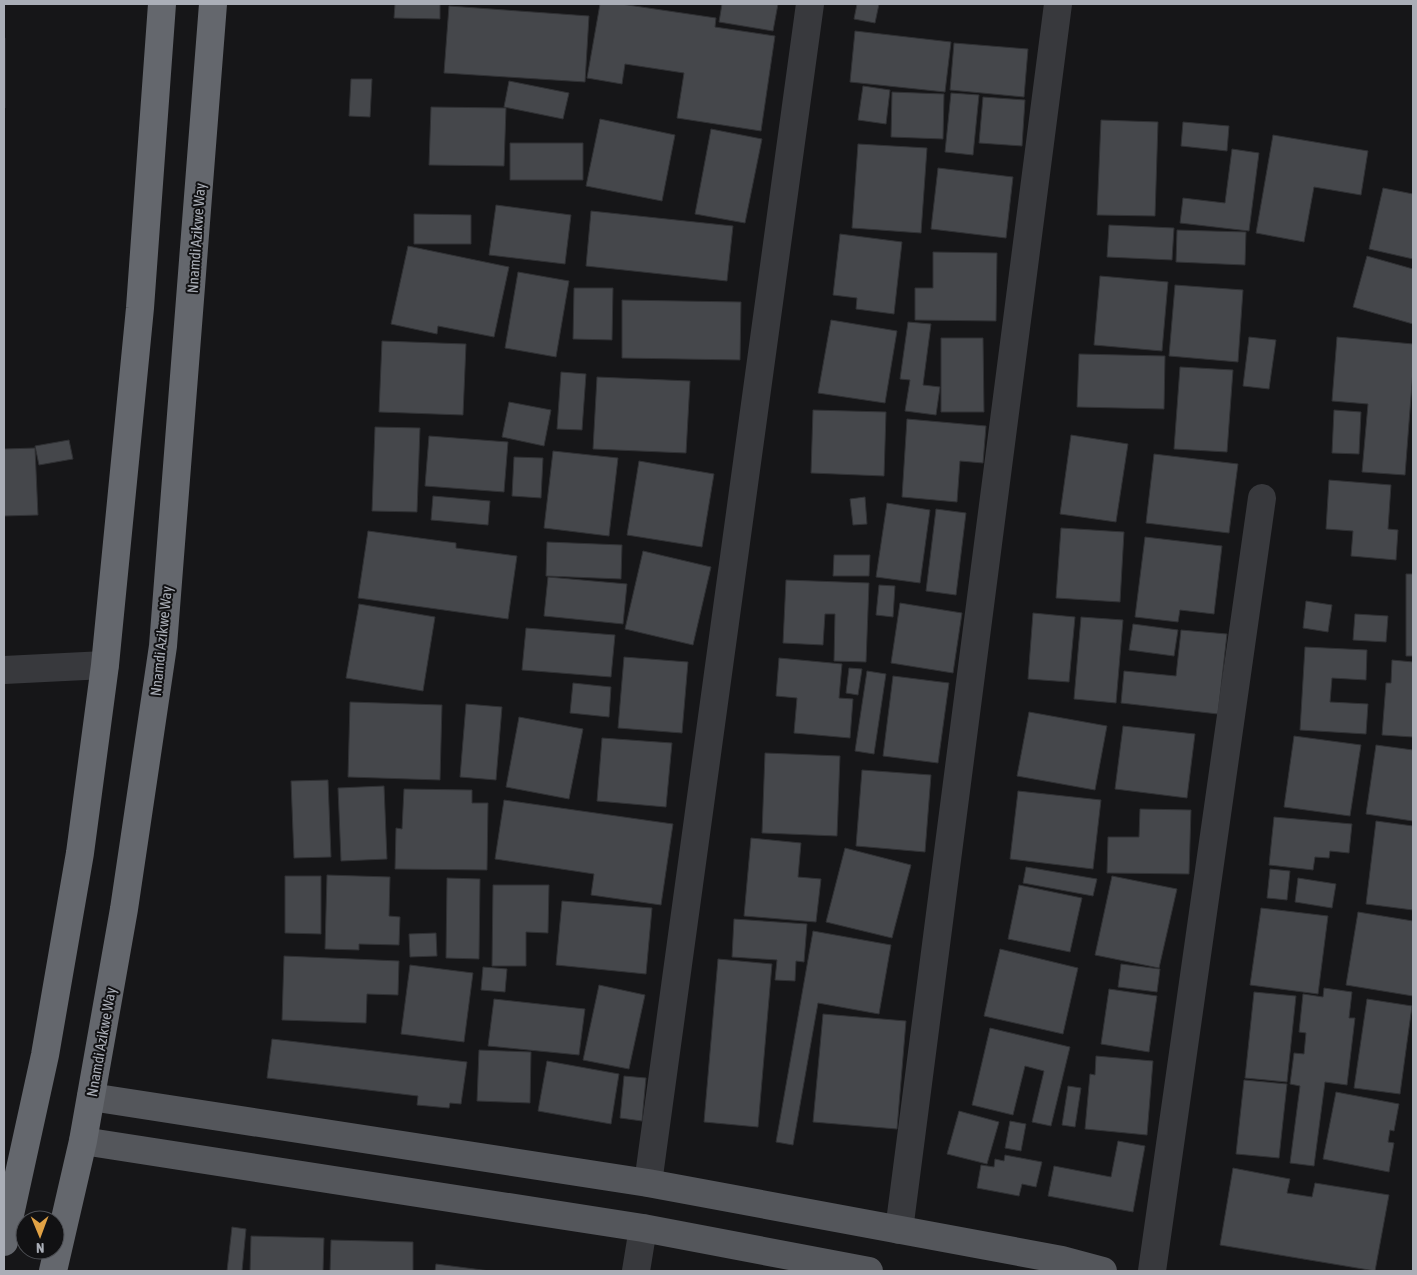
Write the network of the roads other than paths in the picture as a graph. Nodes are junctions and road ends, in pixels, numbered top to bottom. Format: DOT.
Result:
graph roads {
  1 [pos="162,4"];
  2 [pos="213,4"];
  3 [pos="810,4"];
  4 [pos="1058,4"];
  5 [pos="1262,498"];
  6 [pos="105,665"];
  7 [pos="4,670"];
  8 [pos="91,1097"];
  9 [pos="83,1141"];
  10 [pos="648,1183"];
  11 [pos="643,1228"];
  12 [pos="899,1230"];
  13 [pos="4,1242"];
  14 [pos="53,1271"];
  15 [pos="636,1271"];
  16 [pos="869,1271"];
  17 [pos="1103,1271"];
  18 [pos="1152,1271"];
  1 -- 6 [label="highway"];
  2 -- 8 [label="highway, Nnamdi Azikwe Way"];
  3 -- 10 [label="street"];
  4 -- 12 [label="street"];
  5 -- 18 [label="street"];
  6 -- 7 [label="street"];
  6 -- 13 [label="highway"];
  8 -- 9 [label="highway, Nnamdi Azikwe Way"];
  8 -- 10 [label="main road"];
  9 -- 11 [label="main road"];
  9 -- 14 [label="highway, Nnamdi Azikwe Way"];
  10 -- 12 [label="main road"];
  11 -- 15 [label="street"];
  11 -- 16 [label="main road"];
  12 -- 17 [label="main road"];
}
